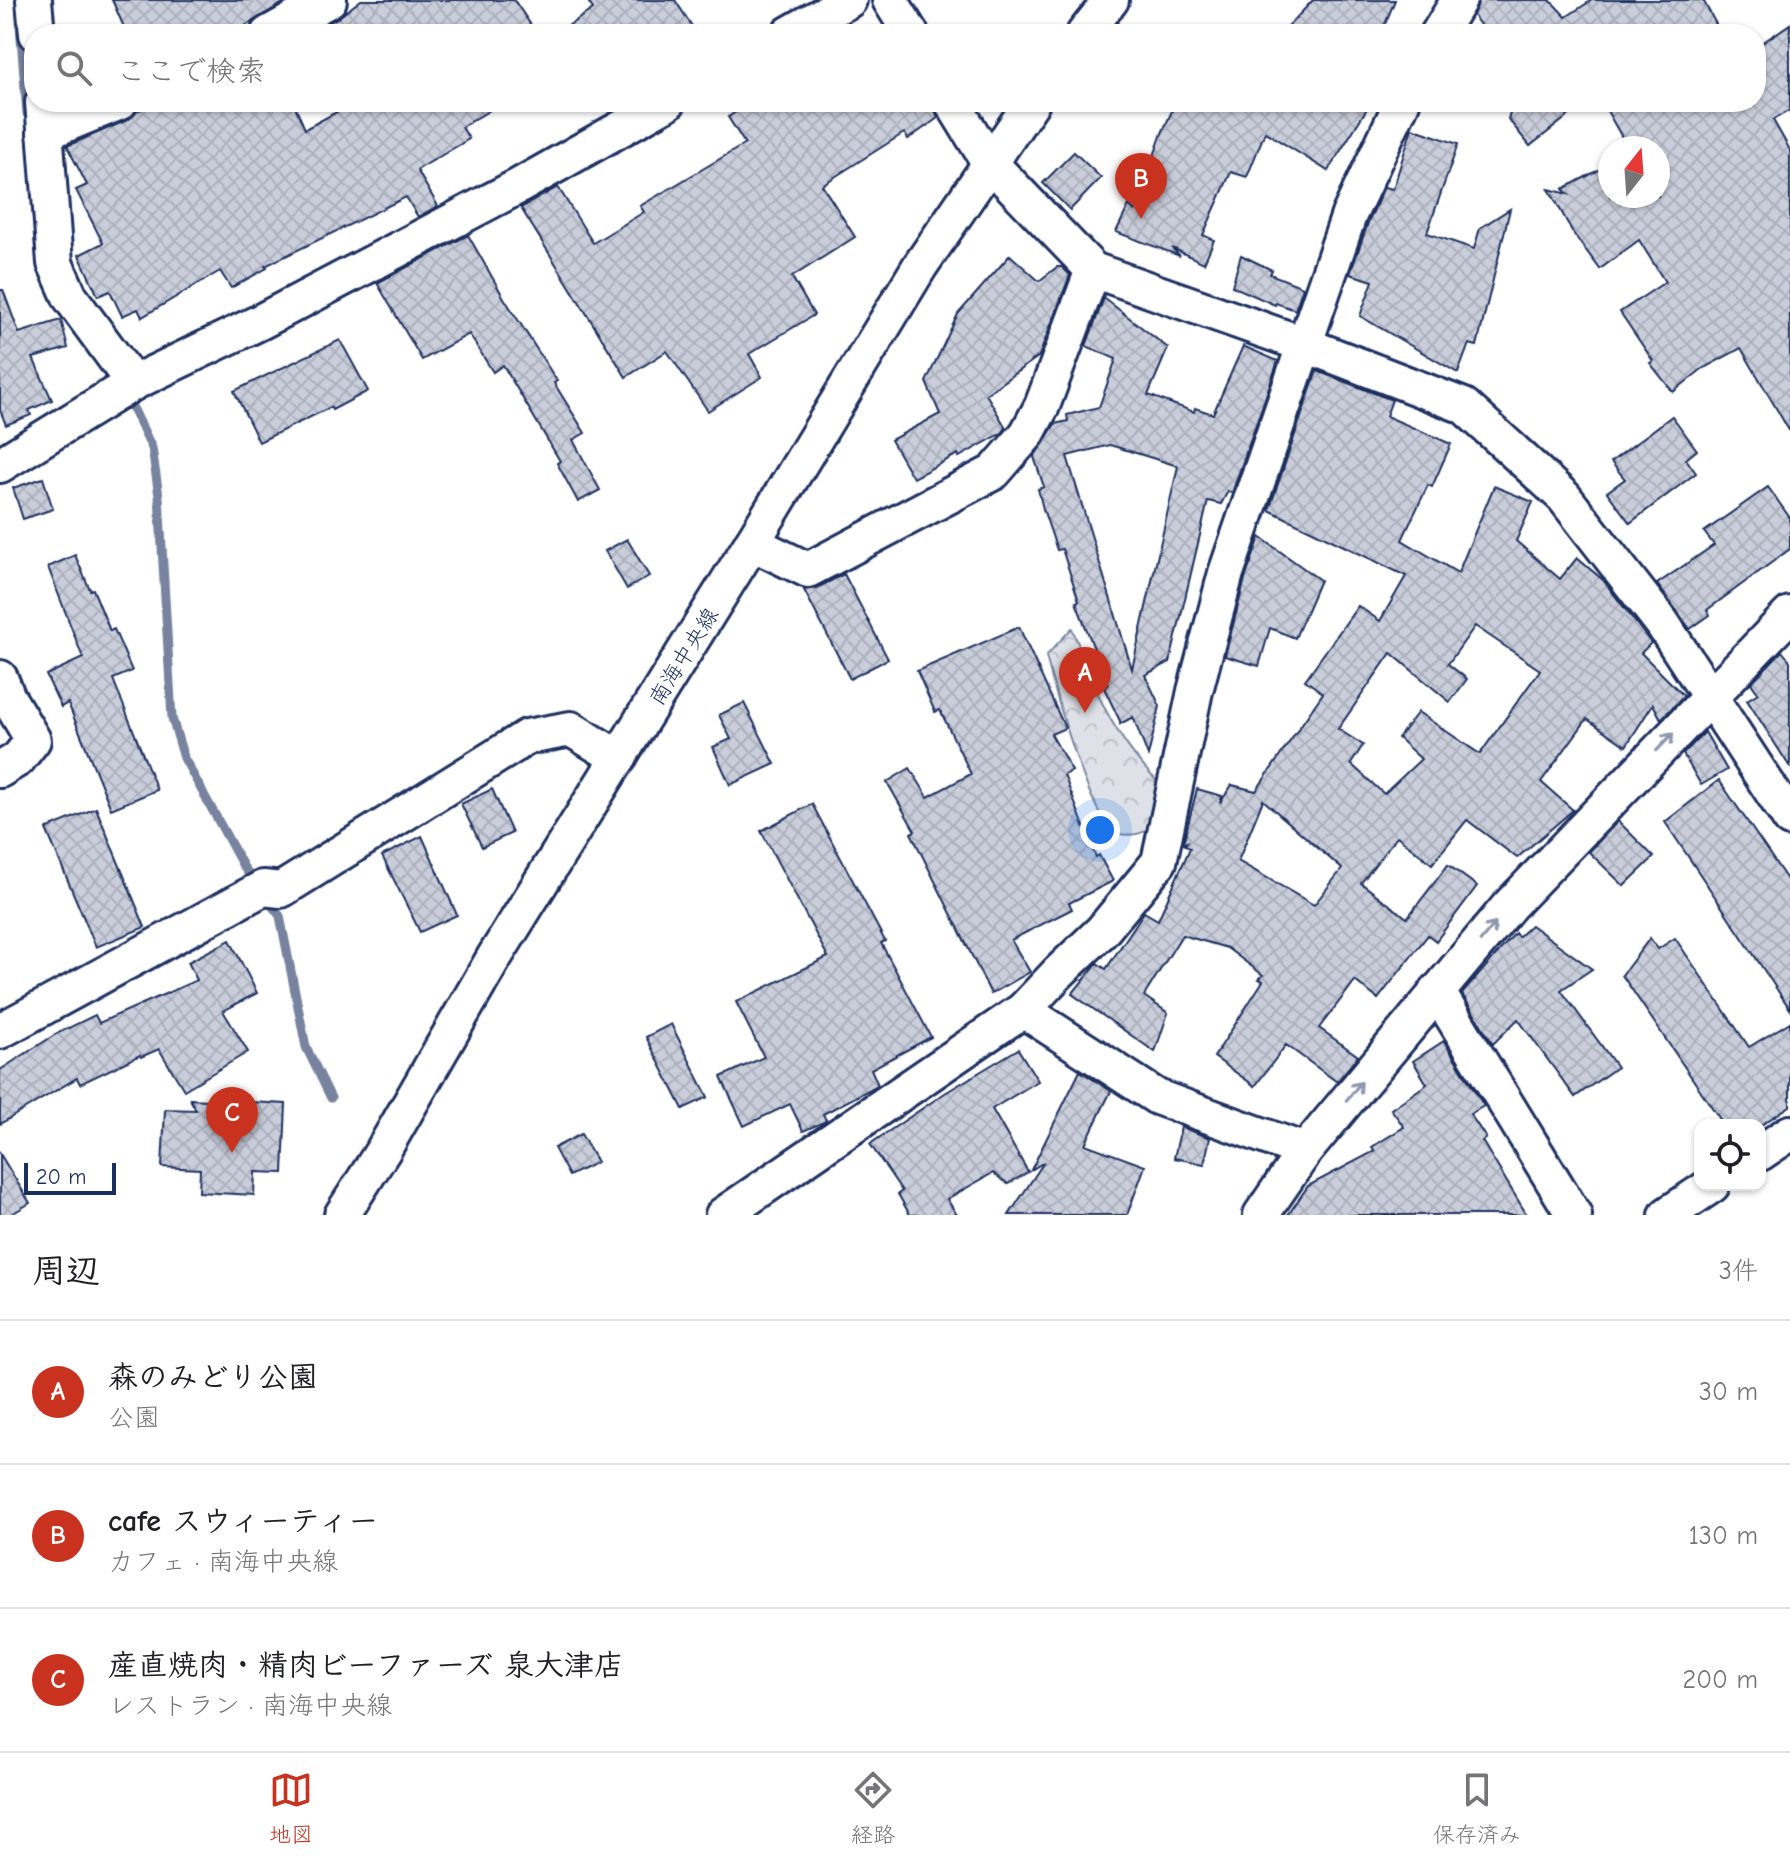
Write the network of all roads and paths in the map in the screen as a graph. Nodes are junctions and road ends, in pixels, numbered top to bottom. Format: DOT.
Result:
graph roads {
  1 [pos="34,0"];
  2 [pos="329,0"];
  3 [pos="849,0"];
  4 [pos="890,0"];
  5 [pos="1111,0"];
  6 [pos="1459,0"];
  7 [pos="36,24"];
  8 [pos="286,24"];
  9 [pos="807,24"];
  10 [pos="905,24"];
  11 [pos="1092,24"];
  12 [pos="1444,24"];
  13 [pos="69,112"];
  14 [pos="650,112"];
  15 [pos="958,112"];
  16 [pos="1025,112"];
  17 [pos="1397,112"];
  18 [pos="44,117"];
  19 [pos="989,162"];
  20 [pos="1093,270"];
  21 [pos="1303,344"];
  22 [pos="125,388"];
  23 [pos="0,465"];
  24 [pos="752,543"];
  25 [pos="1790,614"];
  26 [pos="0,678"];
  27 [pos="1708,697"];
  28 [pos="619,758"];
  29 [pos="0,770"];
  30 [pos="1790,819"];
  31 [pos="1437,991"];
  32 [pos="1023,1010"];
  33 [pos="0,1031"];
  34 [pos="1790,1133"];
  35 [pos="1766,1149"];
  36 [pos="1305,1151"];
  37 [pos="1703,1191"];
  38 [pos="342,1215"];
  39 [pos="723,1215"];
  40 [pos="1261,1215"];
  41 [pos="1574,1215"];
  42 [pos="1667,1215"];
  1 -- 7 [label="street"];
  2 -- 8 [label="street"];
  3 -- 9 [label="street"];
  4 -- 10 [label="street"];
  5 -- 11 [label="street"];
  6 -- 12 [label="street"];
  13 -- 18 [label="street"];
  14 -- 22 [label="street"];
  15 -- 19 [label="street"];
  16 -- 19 [label="street, 南海中央線"];
  17 -- 21 [label="street"];
  18 -- 22 [label="street"];
  19 -- 20 [label="street"];
  19 -- 24 [label="street, 南海中央線"];
  20 -- 21 [label="street"];
  20 -- 24 [label="street"];
  21 -- 27 [label="street"];
  21 -- 32 [label="street"];
  22 -- 23 [label="street"];
  24 -- 28 [label="street, 南海中央線"];
  25 -- 27 [label="street"];
  26 -- 29 [label="street"];
  27 -- 30 [label="street"];
  31 -- 27 [label="street, one-way"];
  28 -- 33 [label="street"];
  28 -- 38 [label="street, 南海中央線"];
  36 -- 31 [label="street, one-way"];
  31 -- 41 [label="street"];
  32 -- 36 [label="street"];
  32 -- 39 [label="street"];
  34 -- 35 [label="street"];
  36 -- 40 [label="street"];
  37 -- 42 [label="street"];
}
